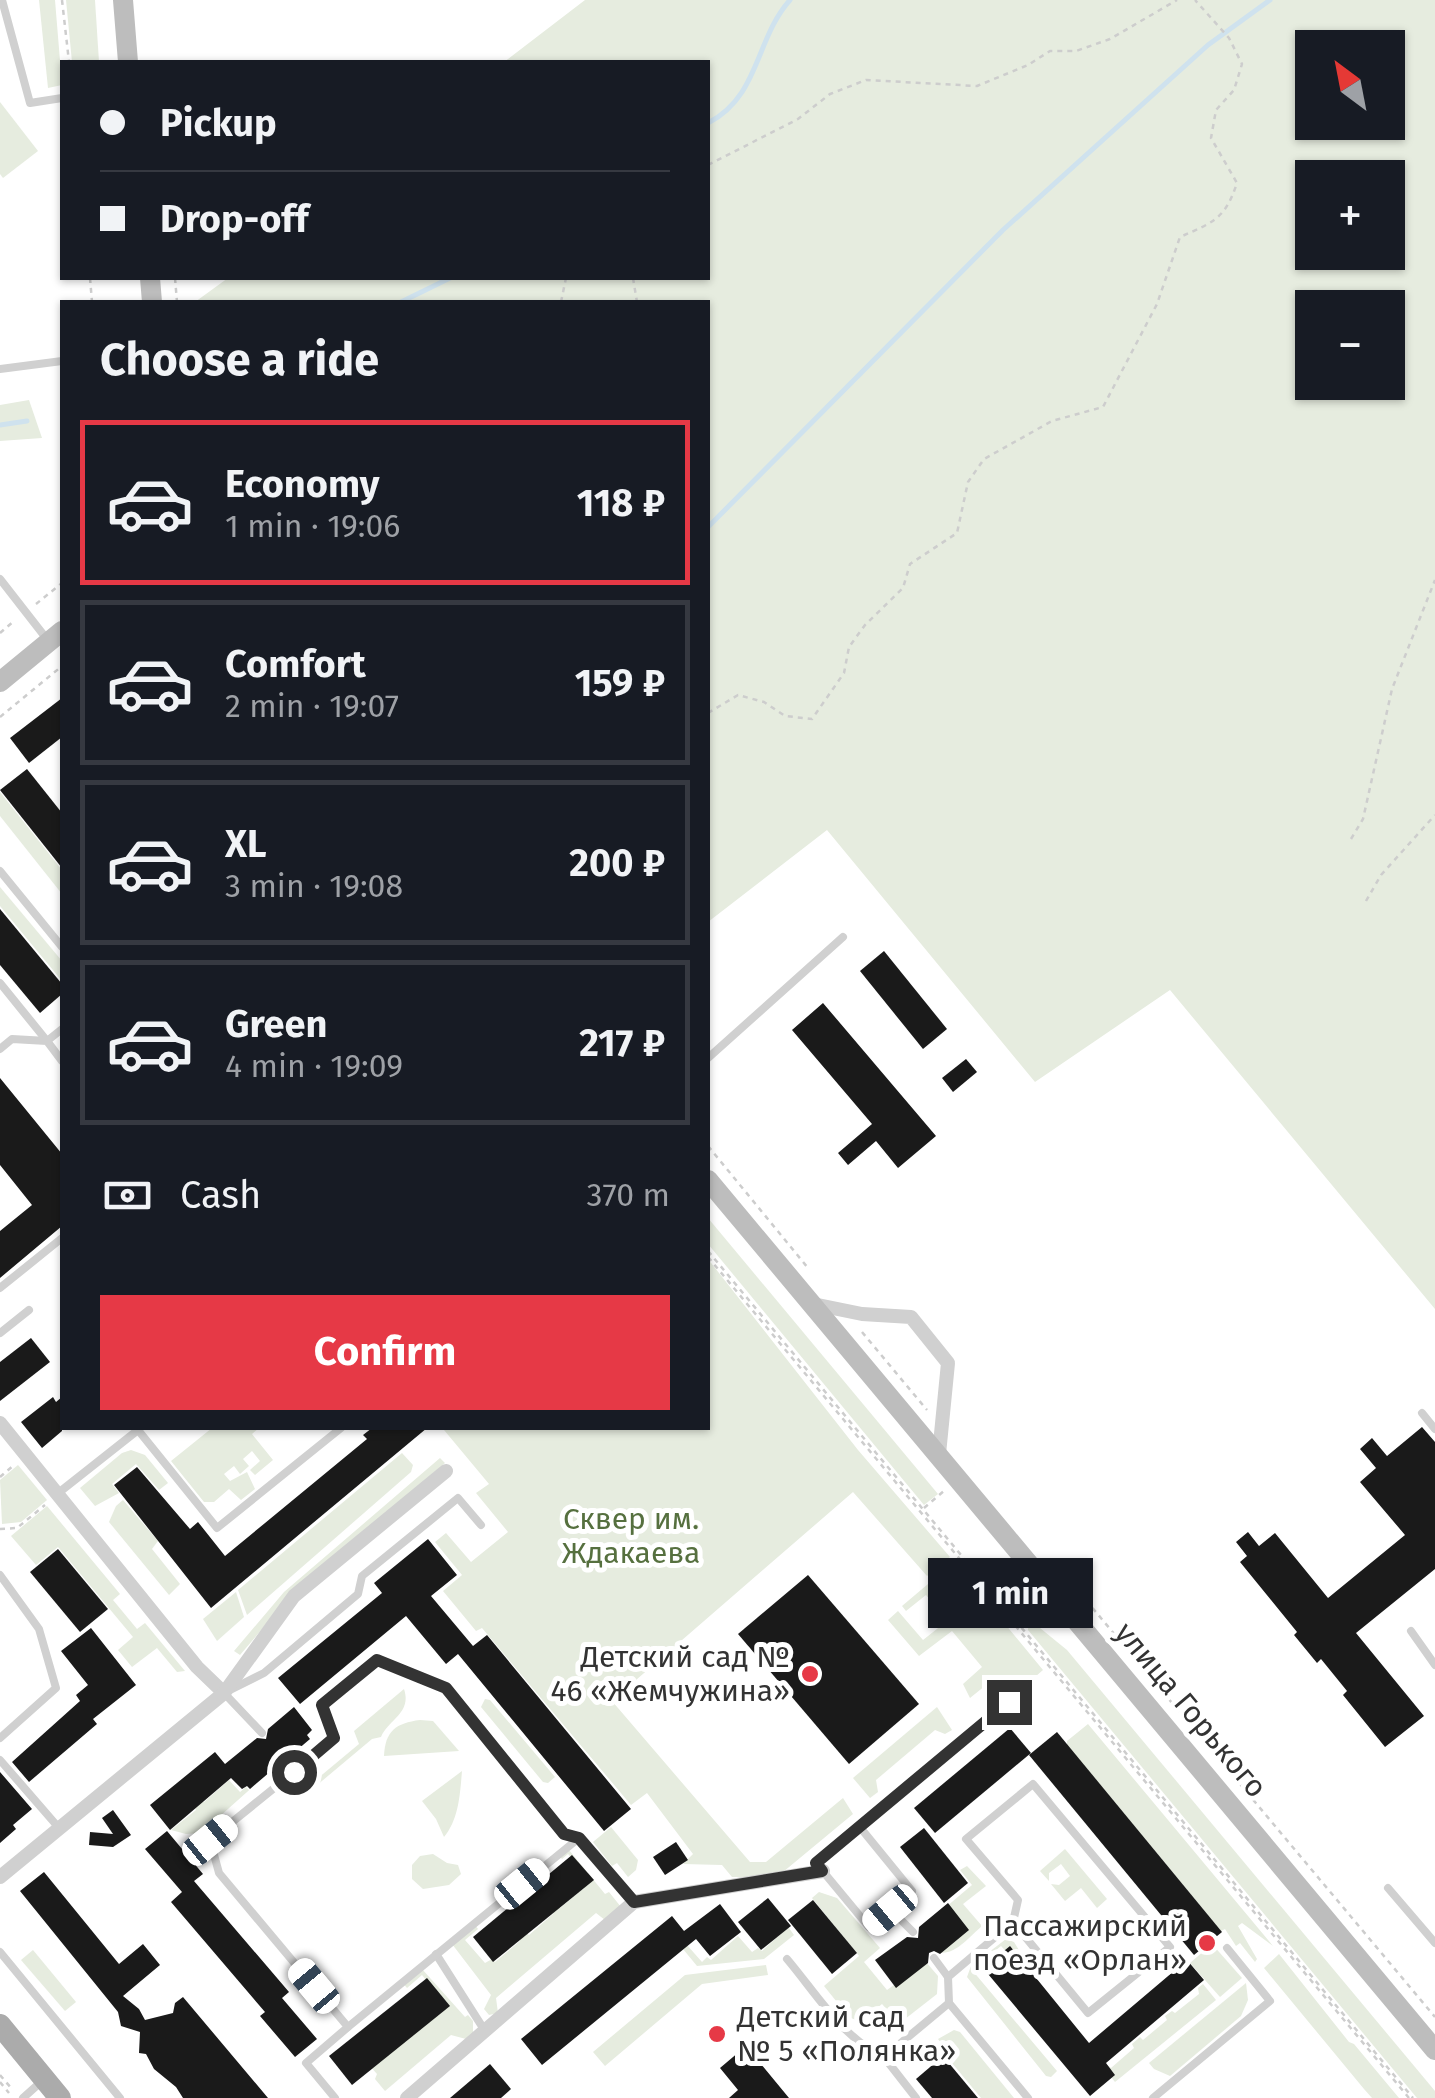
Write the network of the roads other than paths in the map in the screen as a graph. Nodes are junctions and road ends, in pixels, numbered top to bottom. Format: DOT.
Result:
graph roads {
  1 [pos="2,0"];
  2 [pos="123,0"];
  3 [pos="128,60"];
  4 [pos="60,98"];
  5 [pos="60,361"];
  6 [pos="0,369"];
  7 [pos="0,579"];
  8 [pos="56,636"];
  9 [pos="0,682"];
  10 [pos="0,870"];
  11 [pos="843,937"];
  12 [pos="60,945"];
  13 [pos="0,983"];
  14 [pos="60,1030"];
  15 [pos="47,1041"];
  16 [pos="0,1048"];
  17 [pos="710,1056"];
  18 [pos="60,1058"];
  19 [pos="710,1182"];
  20 [pos="60,1240"];
  21 [pos="0,1288"];
  22 [pos="813,1304"];
  23 [pos="29,1310"];
  24 [pos="0,1333"];
  25 [pos="1422,1413"];
  26 [pos="0,1423"];
  27 [pos="1435,1429"];
  28 [pos="138,1430"];
  29 [pos="138,1430"];
  30 [pos="339,1430"];
  31 [pos="939,1454"];
  32 [pos="446,1471"];
  33 [pos="54,1497"];
  34 [pos="481,1525"];
  35 [pos="0,1575"];
  36 [pos="1411,1631"];
  37 [pos="1435,1664"];
  38 [pos="224,1693"];
  39 [pos="1009,1702"];
  40 [pos="262,1734"];
  41 [pos="0,1738"];
  42 [pos="0,1760"];
  43 [pos="284,1760"];
  44 [pos="294,1772"];
  45 [pos="859,1826"];
  46 [pos="59,1828"];
  47 [pos="579,1838"];
  48 [pos="822,1871"];
  49 [pos="0,1877"];
  50 [pos="1388,1888"];
  51 [pos="634,1902"];
  52 [pos="890,1910"];
  53 [pos="1012,1922"];
  54 [pos="913,1932"];
  55 [pos="1435,1942"];
  56 [pos="1227,1948"];
  57 [pos="0,1952"];
  58 [pos="436,1954"];
  59 [pos="787,1958"];
  60 [pos="934,1958"];
  61 [pos="948,1978"];
  62 [pos="950,2003"];
  63 [pos="0,2026"];
  64 [pos="348,2027"];
  65 [pos="484,2031"];
  66 [pos="1435,2050"];
  67 [pos="884,2057"];
  68 [pos="44,2079"];
  69 [pos="18,2098"];
  70 [pos="60,2098"];
  71 [pos="120,2098"];
  72 [pos="335,2098"];
  73 [pos="407,2098"];
  74 [pos="916,2098"];
  75 [pos="1028,2098"];
  76 [pos="1153,2098"];
  1 -- 4 [label="lane"];
  2 -- 3 [label="main road"];
  5 -- 6 [label="lane"];
  7 -- 8 [label="lane"];
  8 -- 9 [label="main road"];
  10 -- 12 [label="lane"];
  11 -- 17 [label="lane"];
  13 -- 15 [label="lane"];
  14 -- 15 [label="lane"];
  15 -- 16 [label="lane"];
  15 -- 18 [label="lane"];
  19 -- 22 [label="main road, улица Горького"];
  20 -- 21 [label="lane"];
  22 -- 31 [label="main road, улица Горького"];
  22 -- 31 [label="street"];
  23 -- 24 [label="lane"];
  25 -- 27 [label="lane"];
  26 -- 33 [label="street"];
  28 -- 30 [label="lane"];
  29 -- 33 [label="lane"];
  31 -- 66 [label="main road, улица Горького"];
  32 -- 38 [label="street"];
  33 -- 38 [label="street"];
  34 -- 38 [label="lane"];
  35 -- 41 [label="lane"];
  36 -- 37 [label="lane"];
  38 -- 40 [label="lane"];
  38 -- 46 [label="street"];
  39 -- 45 [label="lane"];
  42 -- 46 [label="lane"];
  43 -- 44 [label="lane"];
  44 -- 47 [label="lane"];
  44 -- 64 [label="lane"];
  45 -- 48 [label="lane"];
  45 -- 52 [label="lane"];
  46 -- 49 [label="street"];
  47 -- 51 [label="lane"];
  47 -- 58 [label="lane"];
  48 -- 51 [label="street"];
  48 -- 52 [label="lane"];
  50 -- 55 [label="lane"];
  51 -- 65 [label="street"];
  52 -- 54 [label="lane"];
  53 -- 53 [label="lane"];
  53 -- 61 [label="lane"];
  56 -- 76 [label="lane"];
  57 -- 71 [label="lane"];
  58 -- 64 [label="lane"];
  58 -- 65 [label="lane"];
  59 -- 67 [label="lane"];
  60 -- 61 [label="lane"];
  61 -- 62 [label="lane"];
  62 -- 67 [label="lane"];
  62 -- 75 [label="lane"];
  63 -- 68 [label="main road"];
  64 -- 72 [label="lane"];
  65 -- 73 [label="street"];
  67 -- 74 [label="lane"];
  68 -- 69 [label="lane"];
  68 -- 70 [label="main road"];
}
